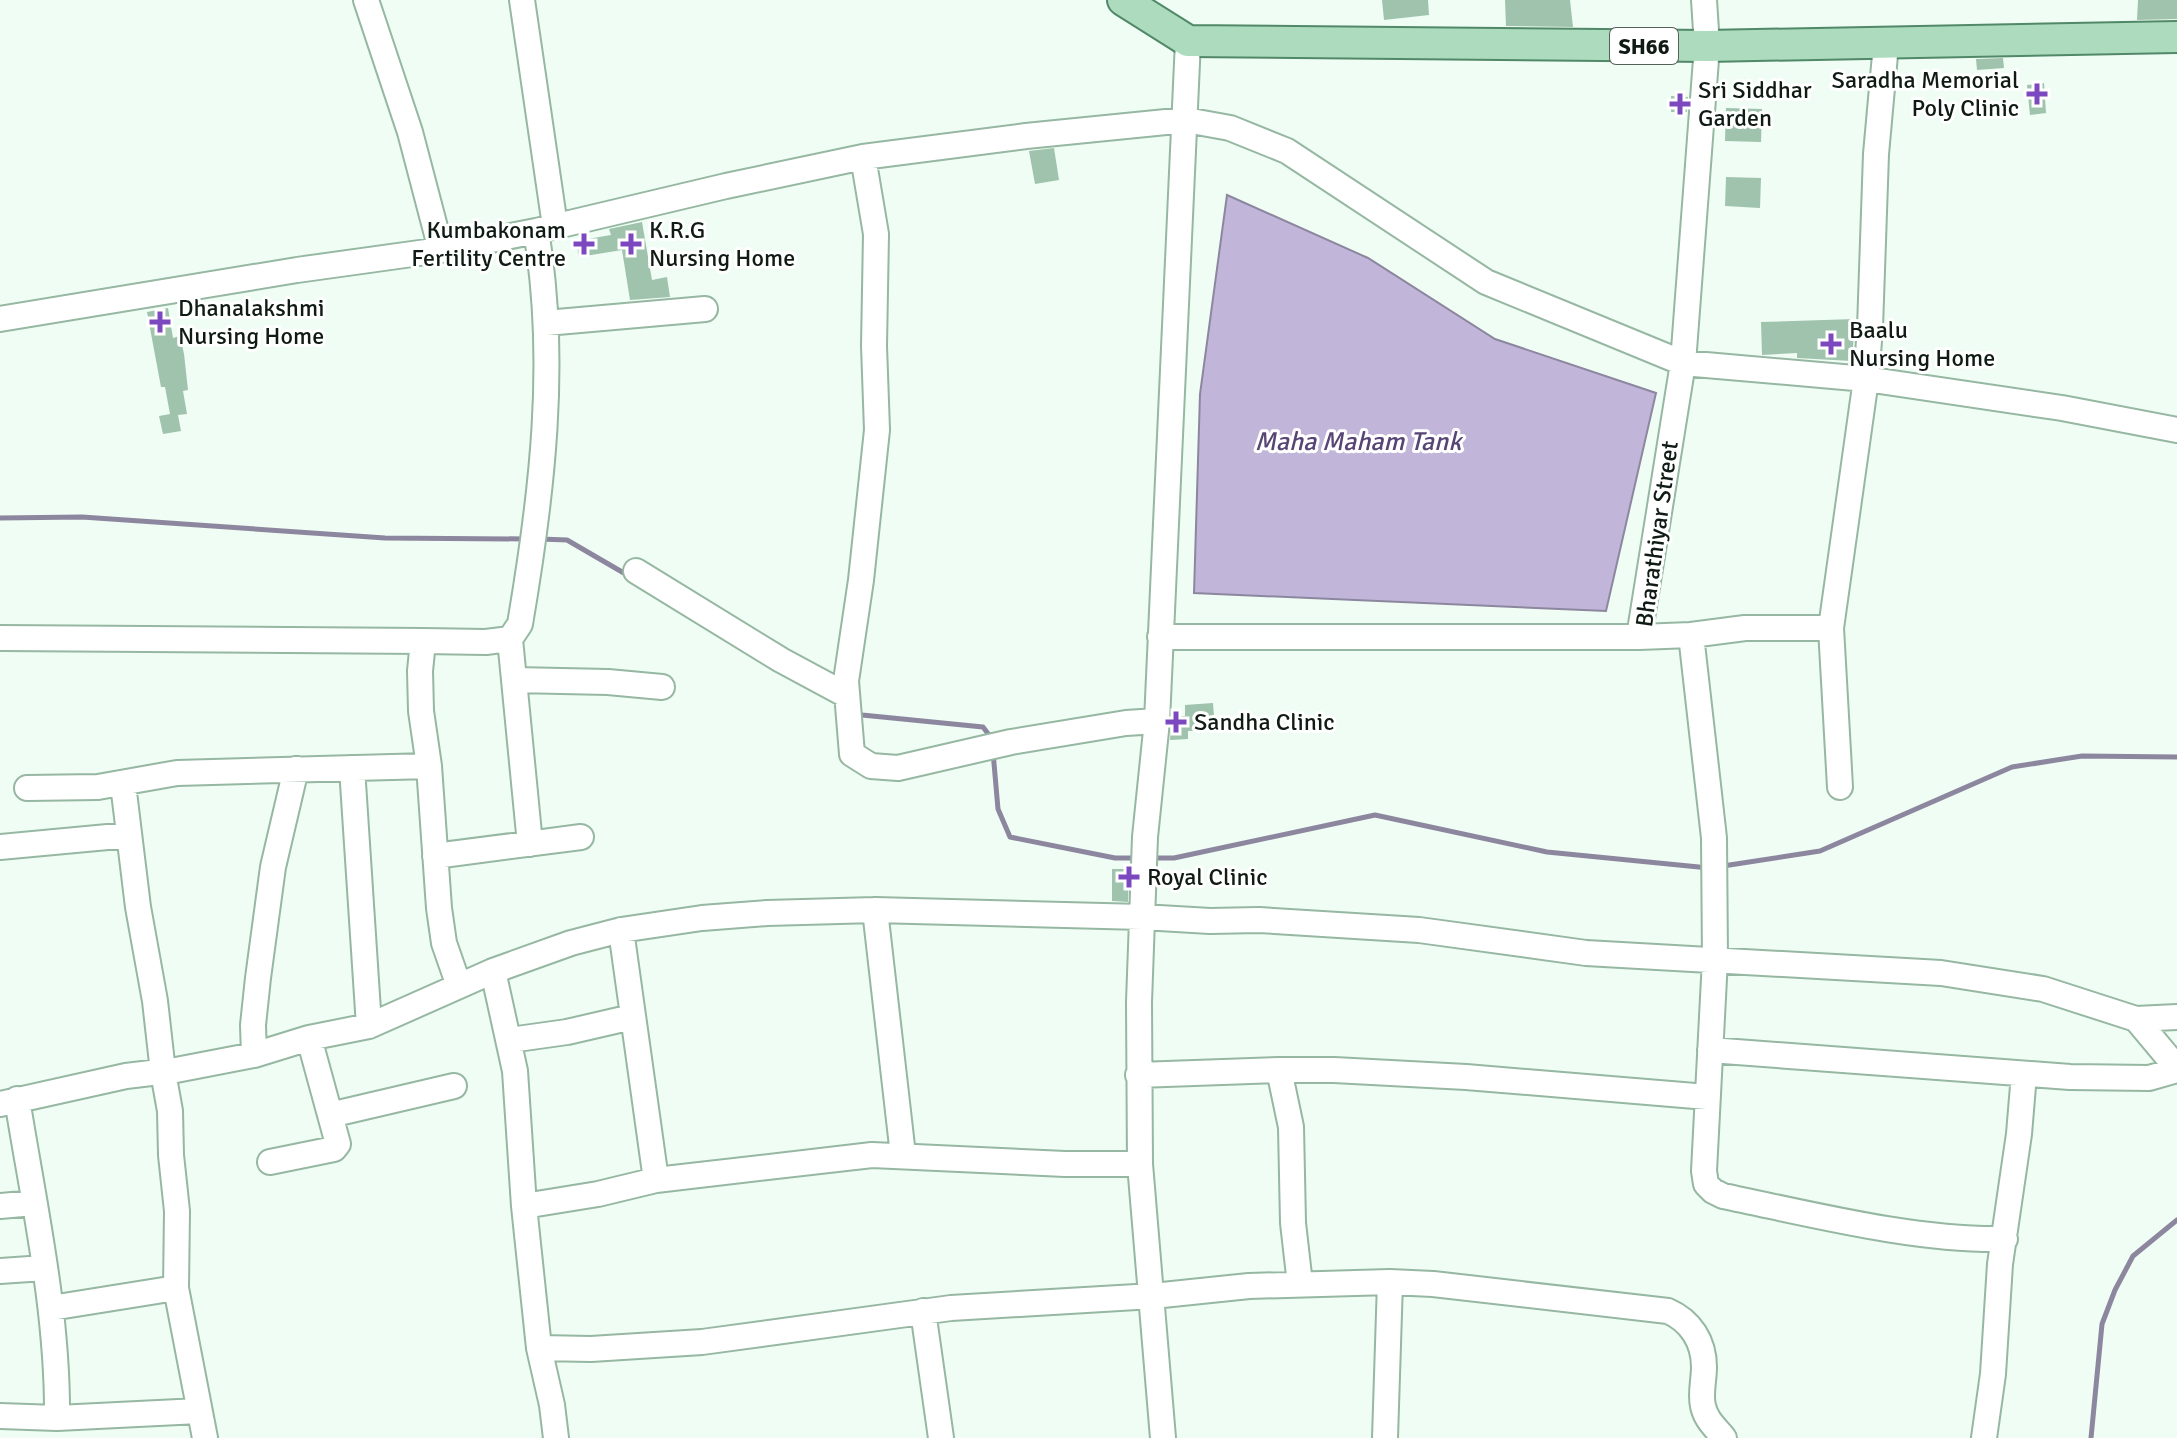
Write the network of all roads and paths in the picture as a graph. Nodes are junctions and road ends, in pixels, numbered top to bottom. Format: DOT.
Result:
graph roads {
  1 [pos="366,0"];
  2 [pos="522,0"];
  3 [pos="1123,0"];
  4 [pos="1704,0"];
  5 [pos="2177,37"];
  6 [pos="1188,41"];
  7 [pos="1886,44"];
  8 [pos="1707,46"];
  9 [pos="1186,120"];
  10 [pos="863,157"];
  11 [pos="546,229"];
  12 [pos="441,250"];
  13 [pos="705,309"];
  14 [pos="0,319"];
  15 [pos="546,323"];
  16 [pos="1683,363"];
  17 [pos="1866,379"];
  18 [pos="2177,430"];
  19 [pos="636,571"];
  20 [pos="1831,628"];
  21 [pos="1691,635"];
  22 [pos="1160,637"];
  23 [pos="1639,637"];
  24 [pos="0,638"];
  25 [pos="510,639"];
  26 [pos="423,641"];
  27 [pos="515,680"];
  28 [pos="662,687"];
  29 [pos="846,688"];
  30 [pos="1157,721"];
  31 [pos="429,766"];
  32 [pos="352,768"];
  33 [pos="296,769"];
  34 [pos="123,784"];
  35 [pos="1840,787"];
  36 [pos="27,788"];
  37 [pos="129,835"];
  38 [pos="581,837"];
  39 [pos="530,844"];
  40 [pos="0,847"];
  41 [pos="435,856"];
  42 [pos="875,910"];
  43 [pos="1142,917"];
  44 [pos="621,930"];
  45 [pos="1715,959"];
  46 [pos="493,971"];
  47 [pos="459,986"];
  48 [pos="632,1017"];
  49 [pos="2177,1017"];
  50 [pos="2136,1019"];
  51 [pos="369,1026"];
  52 [pos="309,1038"];
  53 [pos="510,1040"];
  54 [pos="1710,1050"];
  55 [pos="254,1055"];
  56 [pos="2177,1069"];
  57 [pos="1279,1070"];
  58 [pos="163,1072"];
  59 [pos="2024,1074"];
  60 [pos="1138,1075"];
  61 [pos="454,1086"];
  62 [pos="1707,1097"];
  63 [pos="9,1102"];
  64 [pos="330,1115"];
  65 [pos="903,1155"];
  66 [pos="270,1162"];
  67 [pos="1140,1164"];
  68 [pos="656,1180"];
  69 [pos="34,1203"];
  70 [pos="0,1206"];
  71 [pos="524,1206"];
  72 [pos="2005,1239"];
  73 [pos="44,1268"];
  74 [pos="0,1271"];
  75 [pos="1390,1282"];
  76 [pos="1300,1284"];
  77 [pos="176,1288"];
  78 [pos="1153,1296"];
  79 [pos="51,1308"];
  80 [pos="923,1311"];
  81 [pos="539,1348"];
  82 [pos="199,1411"];
  83 [pos="0,1416"];
  84 [pos="57,1418"];
  85 [pos="205,1438"];
  86 [pos="556,1438"];
  87 [pos="941,1438"];
  88 [pos="1163,1438"];
  89 [pos="1385,1438"];
  90 [pos="1724,1438"];
  91 [pos="1984,1438"];
  1 -- 12 [label="street"];
  2 -- 11 [label="street"];
  3 -- 6 [label="main road"];
  4 -- 8 [label="street, Bharathiyar Street"];
  5 -- 7 [label="main road, SH66"];
  6 -- 8 [label="main road, SH66"];
  6 -- 9 [label="street"];
  7 -- 8 [label="main road, SH66"];
  7 -- 17 [label="street"];
  8 -- 16 [label="street, Bharathiyar Street"];
  9 -- 10 [label="street"];
  9 -- 16 [label="street"];
  9 -- 22 [label="street"];
  10 -- 11 [label="street"];
  10 -- 29 [label="street"];
  11 -- 12 [label="street"];
  11 -- 15 [label="street"];
  12 -- 14 [label="street"];
  13 -- 15 [label="street"];
  15 -- 25 [label="street"];
  16 -- 17 [label="street"];
  16 -- 23 [label="street, Bharathiyar Street"];
  17 -- 18 [label="street"];
  17 -- 20 [label="street"];
  19 -- 29 [label="street"];
  20 -- 21 [label="street"];
  20 -- 35 [label="street"];
  21 -- 23 [label="street, Bharathiyar Street"];
  21 -- 45 [label="street, Bharathiyar Street"];
  22 -- 23 [label="street"];
  22 -- 30 [label="street"];
  24 -- 26 [label="street"];
  25 -- 26 [label="street"];
  25 -- 27 [label="street"];
  26 -- 31 [label="street"];
  27 -- 28 [label="street"];
  27 -- 39 [label="street"];
  29 -- 30 [label="street"];
  30 -- 43 [label="street"];
  31 -- 32 [label="street"];
  31 -- 41 [label="street"];
  32 -- 33 [label="street"];
  32 -- 51 [label="street"];
  33 -- 34 [label="street"];
  33 -- 55 [label="street"];
  34 -- 36 [label="street"];
  34 -- 37 [label="street"];
  37 -- 40 [label="street"];
  37 -- 58 [label="street"];
  38 -- 39 [label="street"];
  39 -- 41 [label="street"];
  41 -- 47 [label="street"];
  42 -- 43 [label="street"];
  42 -- 44 [label="street"];
  42 -- 65 [label="street"];
  43 -- 45 [label="street"];
  43 -- 60 [label="street"];
  44 -- 46 [label="street"];
  44 -- 48 [label="street"];
  45 -- 50 [label="street"];
  45 -- 54 [label="street, Bharathiyar Street"];
  46 -- 47 [label="street"];
  46 -- 53 [label="street"];
  47 -- 51 [label="street"];
  48 -- 53 [label="street"];
  48 -- 68 [label="street"];
  49 -- 50 [label="street"];
  50 -- 56 [label="street"];
  51 -- 52 [label="street"];
  52 -- 55 [label="street"];
  52 -- 64 [label="street"];
  53 -- 71 [label="street"];
  54 -- 59 [label="street"];
  54 -- 62 [label="street, Bharathiyar Street"];
  55 -- 58 [label="street"];
  56 -- 59 [label="street"];
  57 -- 60 [label="street"];
  57 -- 62 [label="street"];
  57 -- 76 [label="street"];
  58 -- 63 [label="street"];
  58 -- 77 [label="street"];
  59 -- 72 [label="street"];
  60 -- 67 [label="street"];
  61 -- 64 [label="street"];
  62 -- 72 [label="street, Bharathiyar Street"];
  63 -- 69 [label="street"];
  64 -- 66 [label="street"];
  65 -- 67 [label="street"];
  65 -- 68 [label="street"];
  67 -- 78 [label="street"];
  68 -- 71 [label="street"];
  69 -- 70 [label="street"];
  69 -- 73 [label="street"];
  71 -- 81 [label="street"];
  72 -- 91 [label="street"];
  73 -- 74 [label="street"];
  73 -- 79 [label="street"];
  75 -- 76 [label="street"];
  75 -- 89 [label="street"];
  75 -- 90 [label="street"];
  76 -- 78 [label="street"];
  77 -- 79 [label="street"];
  77 -- 82 [label="street"];
  78 -- 80 [label="street"];
  78 -- 88 [label="street"];
  79 -- 84 [label="street"];
  80 -- 81 [label="street"];
  80 -- 87 [label="street"];
  81 -- 86 [label="street"];
  82 -- 84 [label="street"];
  82 -- 85 [label="street"];
  83 -- 84 [label="street"];
}
